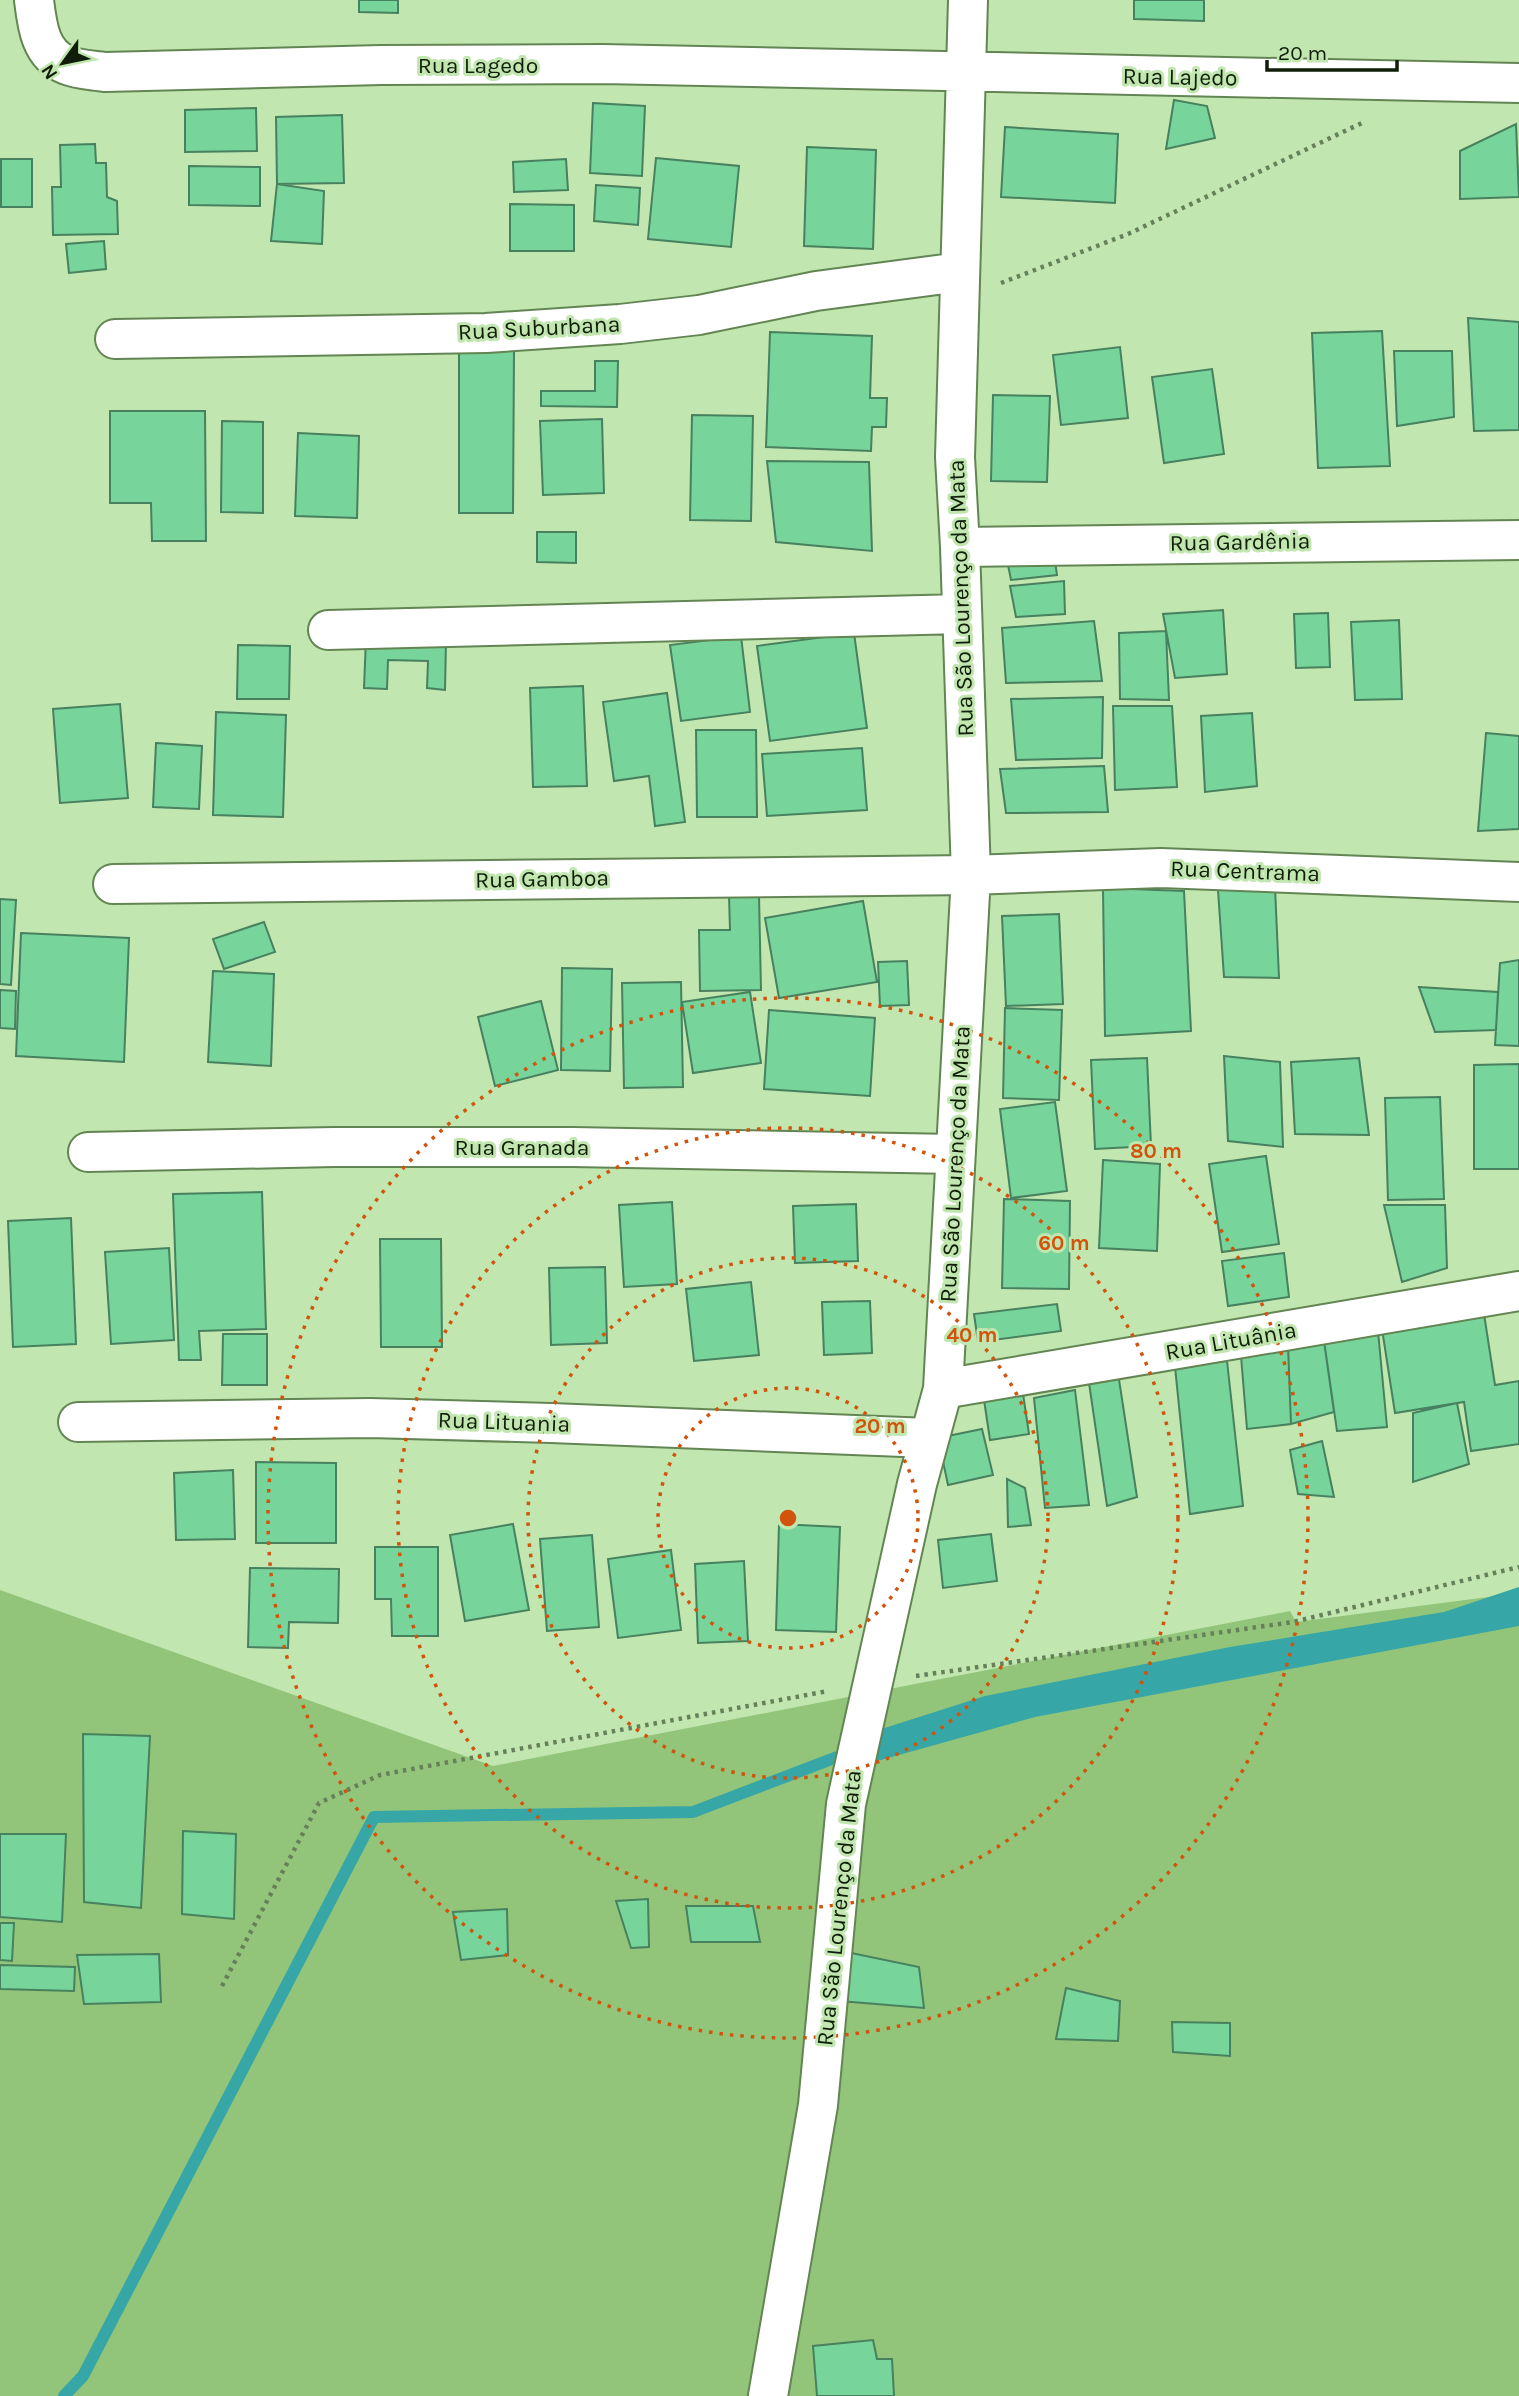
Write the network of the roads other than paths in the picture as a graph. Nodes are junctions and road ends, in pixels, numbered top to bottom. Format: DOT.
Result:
graph roads {
  1 [pos="34,0"];
  2 [pos="968,0"];
  3 [pos="966,72"];
  4 [pos="1519,83"];
  5 [pos="960,285"];
  6 [pos="115,339"];
  7 [pos="1519,540"];
  8 [pos="960,547"];
  9 [pos="962,614"];
  10 [pos="328,630"];
  11 [pos="971,875"];
  12 [pos="1519,882"];
  13 [pos="113,884"];
  14 [pos="88,1152"];
  15 [pos="955,1154"];
  16 [pos="1519,1291"];
  17 [pos="943,1390"];
  18 [pos="78,1422"];
  19 [pos="929,1438"];
  20 [pos="768,2396"];
  1 -- 3 [label="street, Rua Lagedo"];
  2 -- 3 [label="street, Rua São Lourenço da Mata"];
  3 -- 4 [label="street, Rua Lajedo"];
  3 -- 5 [label="street, Rua São Lourenço da Mata"];
  5 -- 6 [label="street, Rua Suburbana"];
  5 -- 8 [label="street, Rua São Lourenço da Mata"];
  7 -- 8 [label="street, Rua Gardênia"];
  8 -- 9 [label="street, Rua São Lourenço da Mata"];
  9 -- 10 [label="street"];
  9 -- 11 [label="street, Rua São Lourenço da Mata"];
  11 -- 12 [label="street, Rua Centrama"];
  11 -- 13 [label="street, Rua Gamboa"];
  11 -- 15 [label="street, Rua São Lourenço da Mata"];
  14 -- 15 [label="street, Rua Granada"];
  15 -- 17 [label="street, Rua São Lourenço da Mata"];
  16 -- 17 [label="street, Rua Lituânia"];
  17 -- 19 [label="street, Rua São Lourenço da Mata"];
  18 -- 19 [label="street, Rua Lituania"];
  19 -- 20 [label="street, Rua São Lourenço da Mata"];
}
